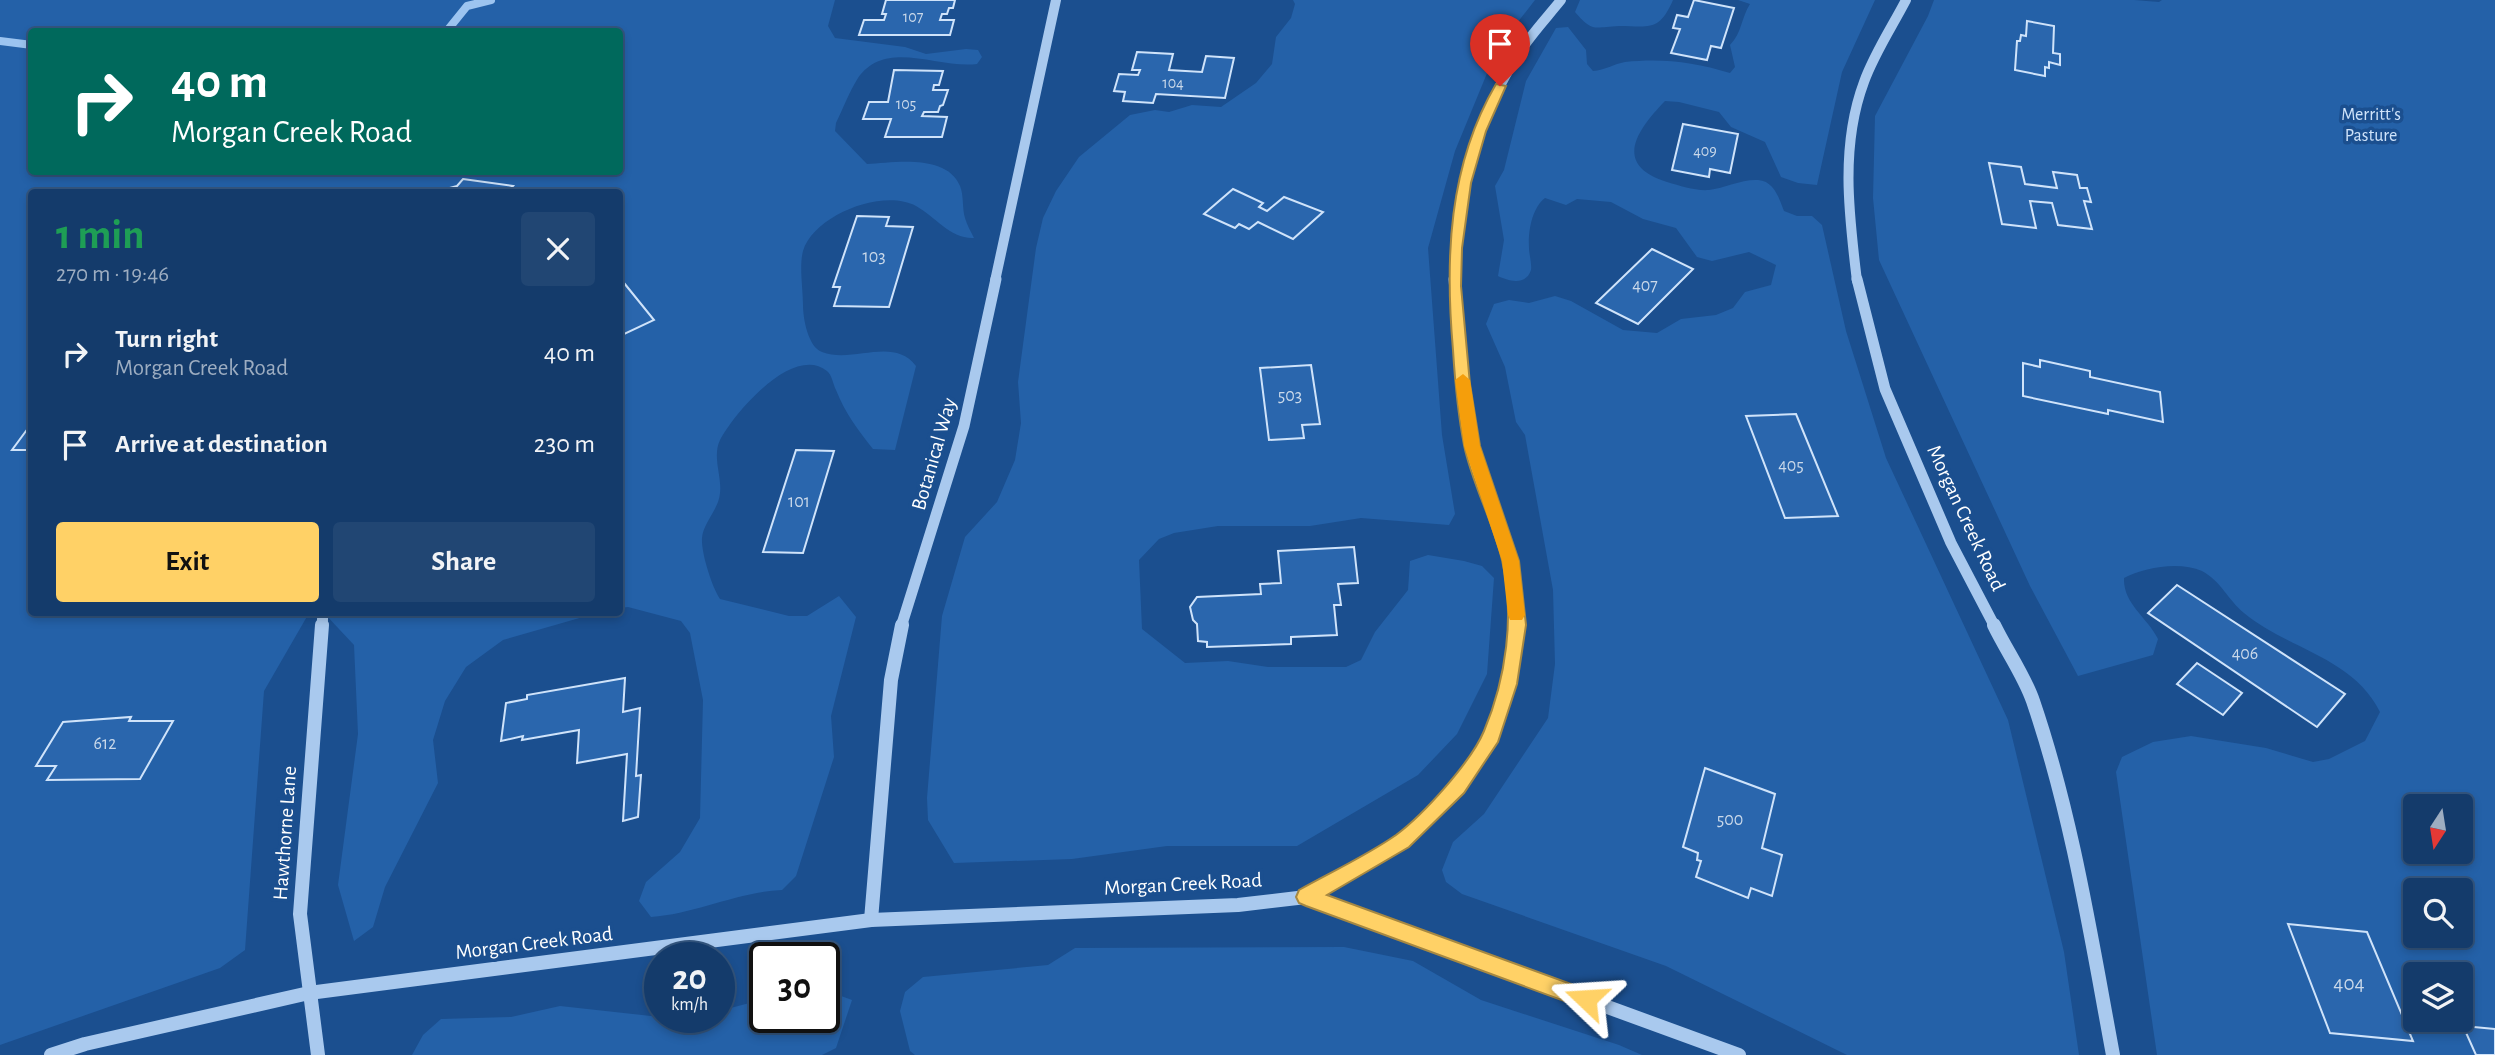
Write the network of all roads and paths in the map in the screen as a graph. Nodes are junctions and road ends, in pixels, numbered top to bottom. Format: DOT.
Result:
graph roads {
  1 [pos="1056,0"];
  2 [pos="1561,0"];
  3 [pos="1906,0"];
  4 [pos="323,616"];
  5 [pos="1306,897"];
  6 [pos="871,920"];
  7 [pos="309,993"];
  8 [pos="51,1055"];
  9 [pos="318,1055"];
  10 [pos="1739,1055"];
  11 [pos="2113,1055"];
  1 -- 6 [label="street, Botanical Way"];
  2 -- 5 [label="street, Morgan Creek Road"];
  3 -- 11 [label="street, Morgan Creek Road"];
  4 -- 7 [label="street, Hawthorne Lane"];
  5 -- 6 [label="street, Morgan Creek Road"];
  5 -- 10 [label="street"];
  6 -- 7 [label="street, Morgan Creek Road"];
  7 -- 8 [label="street, Morgan Creek Road"];
  7 -- 9 [label="street, Hawthorne Lane"];
}
